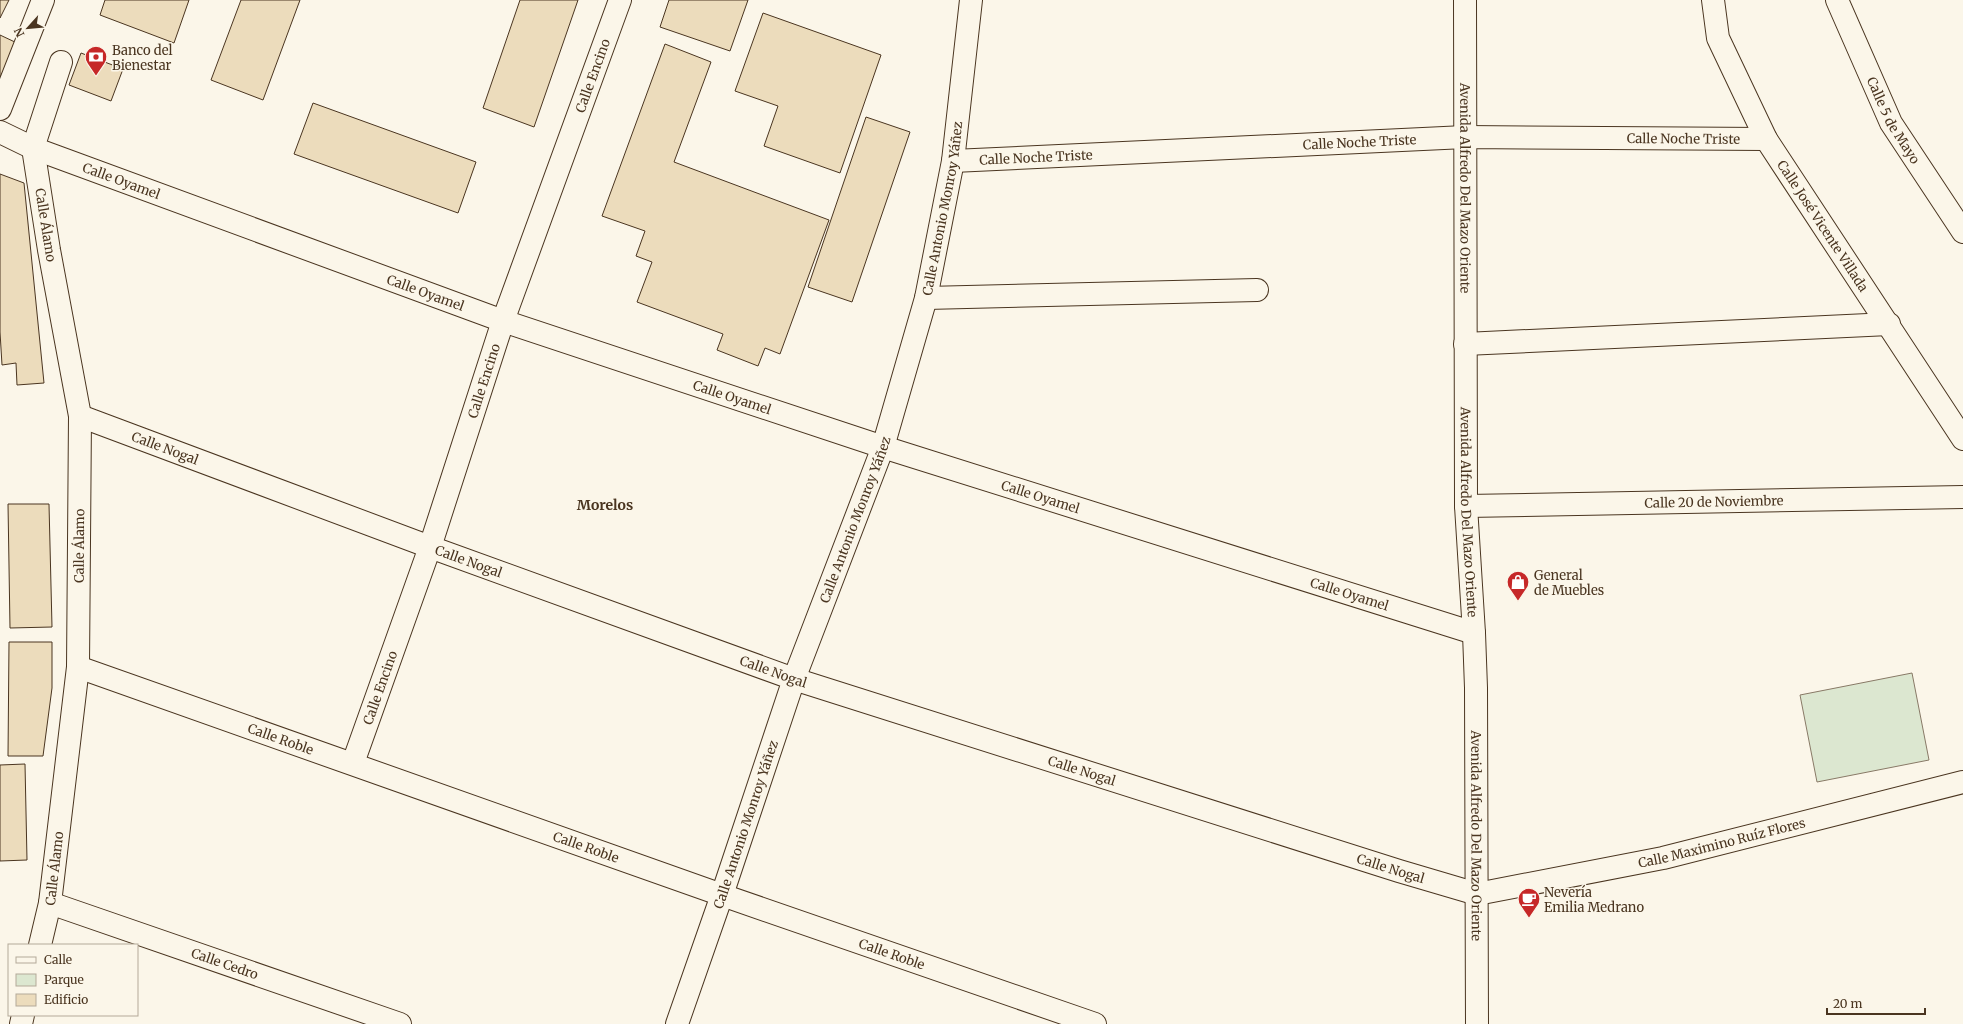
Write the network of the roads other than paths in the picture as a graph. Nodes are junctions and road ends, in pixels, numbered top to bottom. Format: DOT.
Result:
graph roads {
  1 [pos="43,0"];
  2 [pos="620,0"];
  3 [pos="971,0"];
  4 [pos="1465,0"];
  5 [pos="1714,0"];
  6 [pos="1837,0"];
  7 [pos="61,62"];
  8 [pos="0,109"];
  9 [pos="0,132"];
  10 [pos="1465,137"];
  11 [pos="1766,139"];
  12 [pos="33,148"];
  13 [pos="953,160"];
  14 [pos="1963,232"];
  15 [pos="1257,290"];
  16 [pos="926,298"];
  17 [pos="503,321"];
  18 [pos="1889,324"];
  19 [pos="1465,344"];
  20 [pos="80,416"];
  21 [pos="1963,439"];
  22 [pos="882,447"];
  23 [pos="1963,497"];
  24 [pos="1466,506"];
  25 [pos="430,547"];
  26 [pos="1474,633"];
  27 [pos="78,667"];
  28 [pos="794,679"];
  29 [pos="353,763"];
  30 [pos="1963,782"];
  31 [pos="1477,894"];
  32 [pos="722,895"];
  33 [pos="50,903"];
  34 [pos="40,944"];
  35 [pos="400,1024"];
  36 [pos="677,1024"];
  37 [pos="1095,1024"];
  38 [pos="1478,1024"];
  1 -- 8 [label="street"];
  2 -- 17 [label="street, Calle Encino"];
  3 -- 13 [label="street, Calle Antonio Monroy Yáñez"];
  4 -- 10 [label="street, Avenida Alfredo Del Mazo Oriente"];
  5 -- 11 [label="street, Calle José Vicente Villada"];
  6 -- 14 [label="street, Calle 5 de Mayo"];
  7 -- 12 [label="street"];
  9 -- 12 [label="street, Calle Oyamel"];
  10 -- 11 [label="street, Calle Noche Triste"];
  10 -- 13 [label="street, Calle Noche Triste"];
  10 -- 19 [label="street, Avenida Alfredo Del Mazo Oriente"];
  11 -- 18 [label="street, Calle José Vicente Villada"];
  12 -- 17 [label="street, Calle Oyamel"];
  12 -- 20 [label="street, Calle Álamo"];
  13 -- 16 [label="street, Calle Antonio Monroy Yáñez"];
  15 -- 16 [label="street"];
  16 -- 22 [label="street, Calle Antonio Monroy Yáñez"];
  17 -- 22 [label="street, Calle Oyamel"];
  17 -- 25 [label="street, Calle Encino"];
  18 -- 19 [label="street"];
  18 -- 21 [label="street, Calle José Vicente Villada"];
  19 -- 24 [label="street, Avenida Alfredo Del Mazo Oriente"];
  20 -- 25 [label="street, Calle Nogal"];
  20 -- 27 [label="street, Calle Álamo"];
  22 -- 26 [label="street, Calle Oyamel"];
  22 -- 28 [label="street, Calle Antonio Monroy Yáñez"];
  23 -- 24 [label="street, Calle 20 de Noviembre"];
  24 -- 26 [label="street, Avenida Alfredo Del Mazo Oriente"];
  25 -- 28 [label="street, Calle Nogal"];
  25 -- 29 [label="street, Calle Encino"];
  26 -- 31 [label="street, Avenida Alfredo Del Mazo Oriente"];
  27 -- 29 [label="street, Calle Roble"];
  27 -- 33 [label="street, Calle Álamo"];
  28 -- 31 [label="street, Calle Nogal"];
  28 -- 32 [label="street, Calle Antonio Monroy Yáñez"];
  29 -- 32 [label="street, Calle Roble"];
  30 -- 31 [label="street, Calle Maximino Ruíz Flores"];
  31 -- 38 [label="street, Avenida Alfredo Del Mazo Oriente"];
  32 -- 36 [label="street, Calle Antonio Monroy Yáñez"];
  32 -- 37 [label="street, Calle Roble"];
  33 -- 34 [label="street, Calle Álamo"];
  33 -- 35 [label="street, Calle Cedro"];
}
